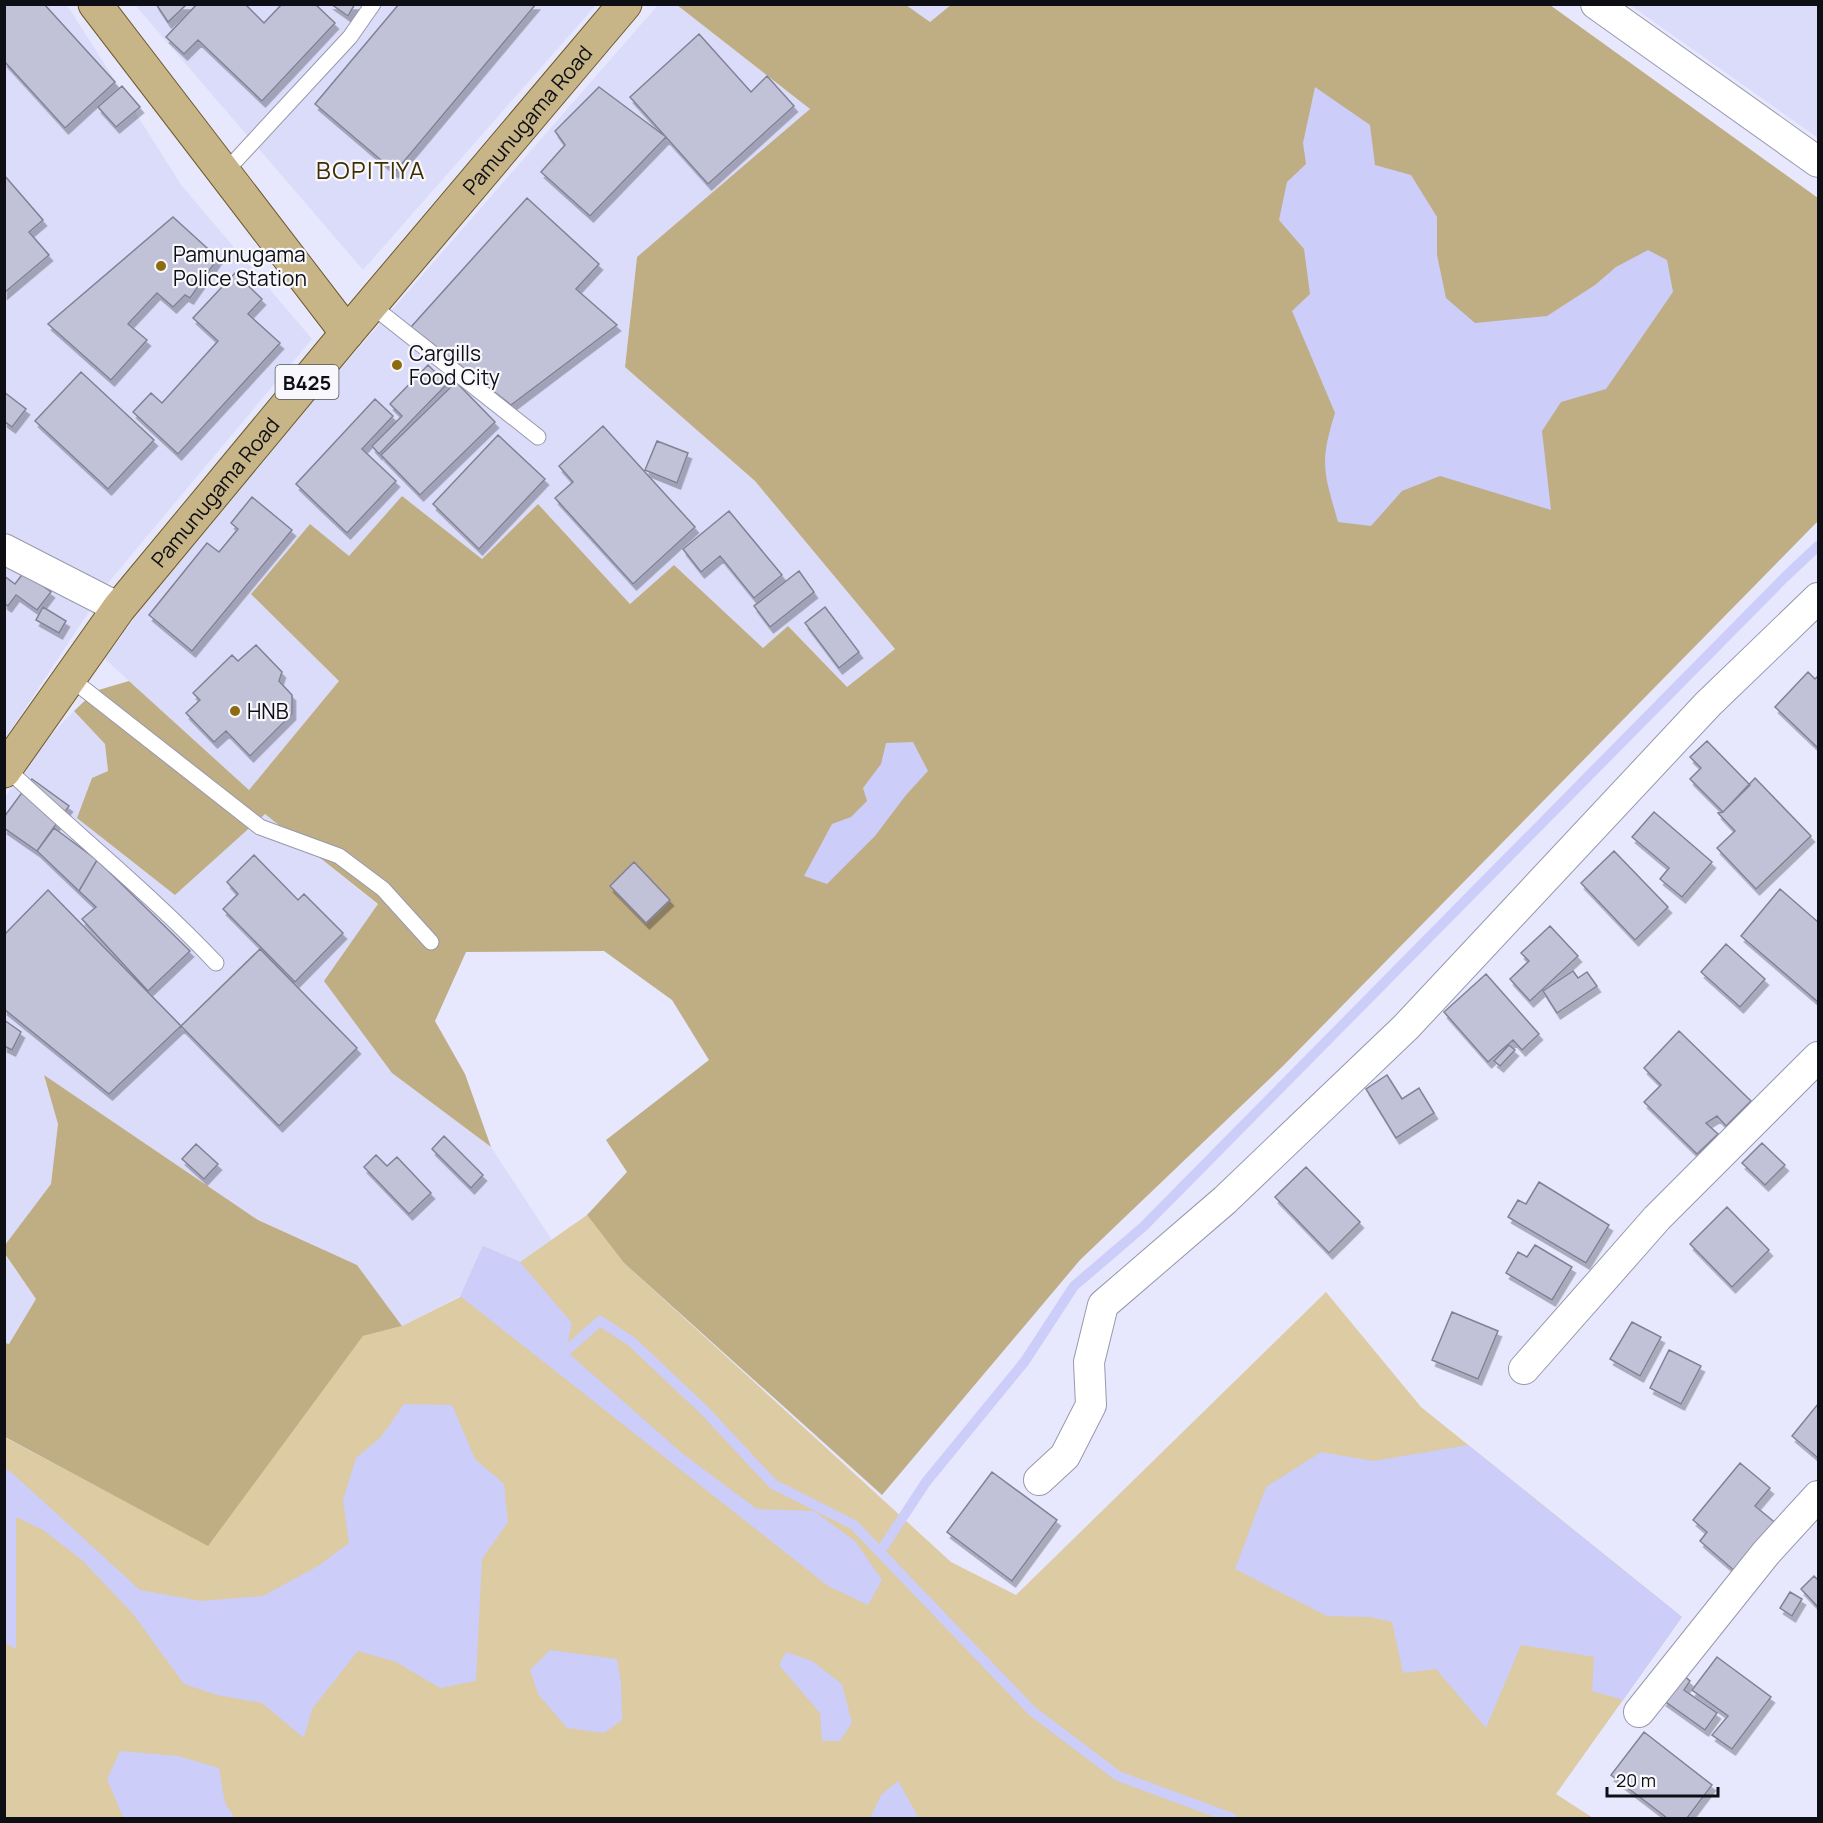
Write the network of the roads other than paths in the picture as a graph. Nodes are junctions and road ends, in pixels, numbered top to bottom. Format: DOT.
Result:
graph roads {
  1 [pos="95,4"];
  2 [pos="373,4"];
  3 [pos="625,4"];
  4 [pos="1596,4"];
  5 [pos="1818,162"];
  6 [pos="224,173"];
  7 [pos="371,305"];
  8 [pos="347,333"];
  9 [pos="538,436"];
  10 [pos="4,549"];
  11 [pos="1818,598"];
  12 [pos="119,608"];
  13 [pos="70,678"];
  14 [pos="5,770"];
  15 [pos="431,942"];
  16 [pos="216,963"];
  17 [pos="1818,1057"];
  18 [pos="1524,1369"];
  19 [pos="1039,1480"];
  20 [pos="1818,1496"];
  21 [pos="1639,1712"];
  1 -- 6 [label="main road"];
  2 -- 6 [label="lane"];
  3 -- 7 [label="main road, Pamunugama Road / B425"];
  4 -- 5 [label="street"];
  6 -- 8 [label="main road"];
  7 -- 8 [label="main road, Pamunugama Road / B425"];
  7 -- 9 [label="lane"];
  8 -- 12 [label="main road, Pamunugama Road / B425"];
  10 -- 12 [label="street"];
  11 -- 19 [label="street"];
  12 -- 13 [label="main road, Pamunugama Road / B425"];
  13 -- 14 [label="main road, Pamunugama Road / B425"];
  13 -- 15 [label="lane"];
  14 -- 16 [label="lane"];
  17 -- 18 [label="street"];
  20 -- 21 [label="street"];
}
